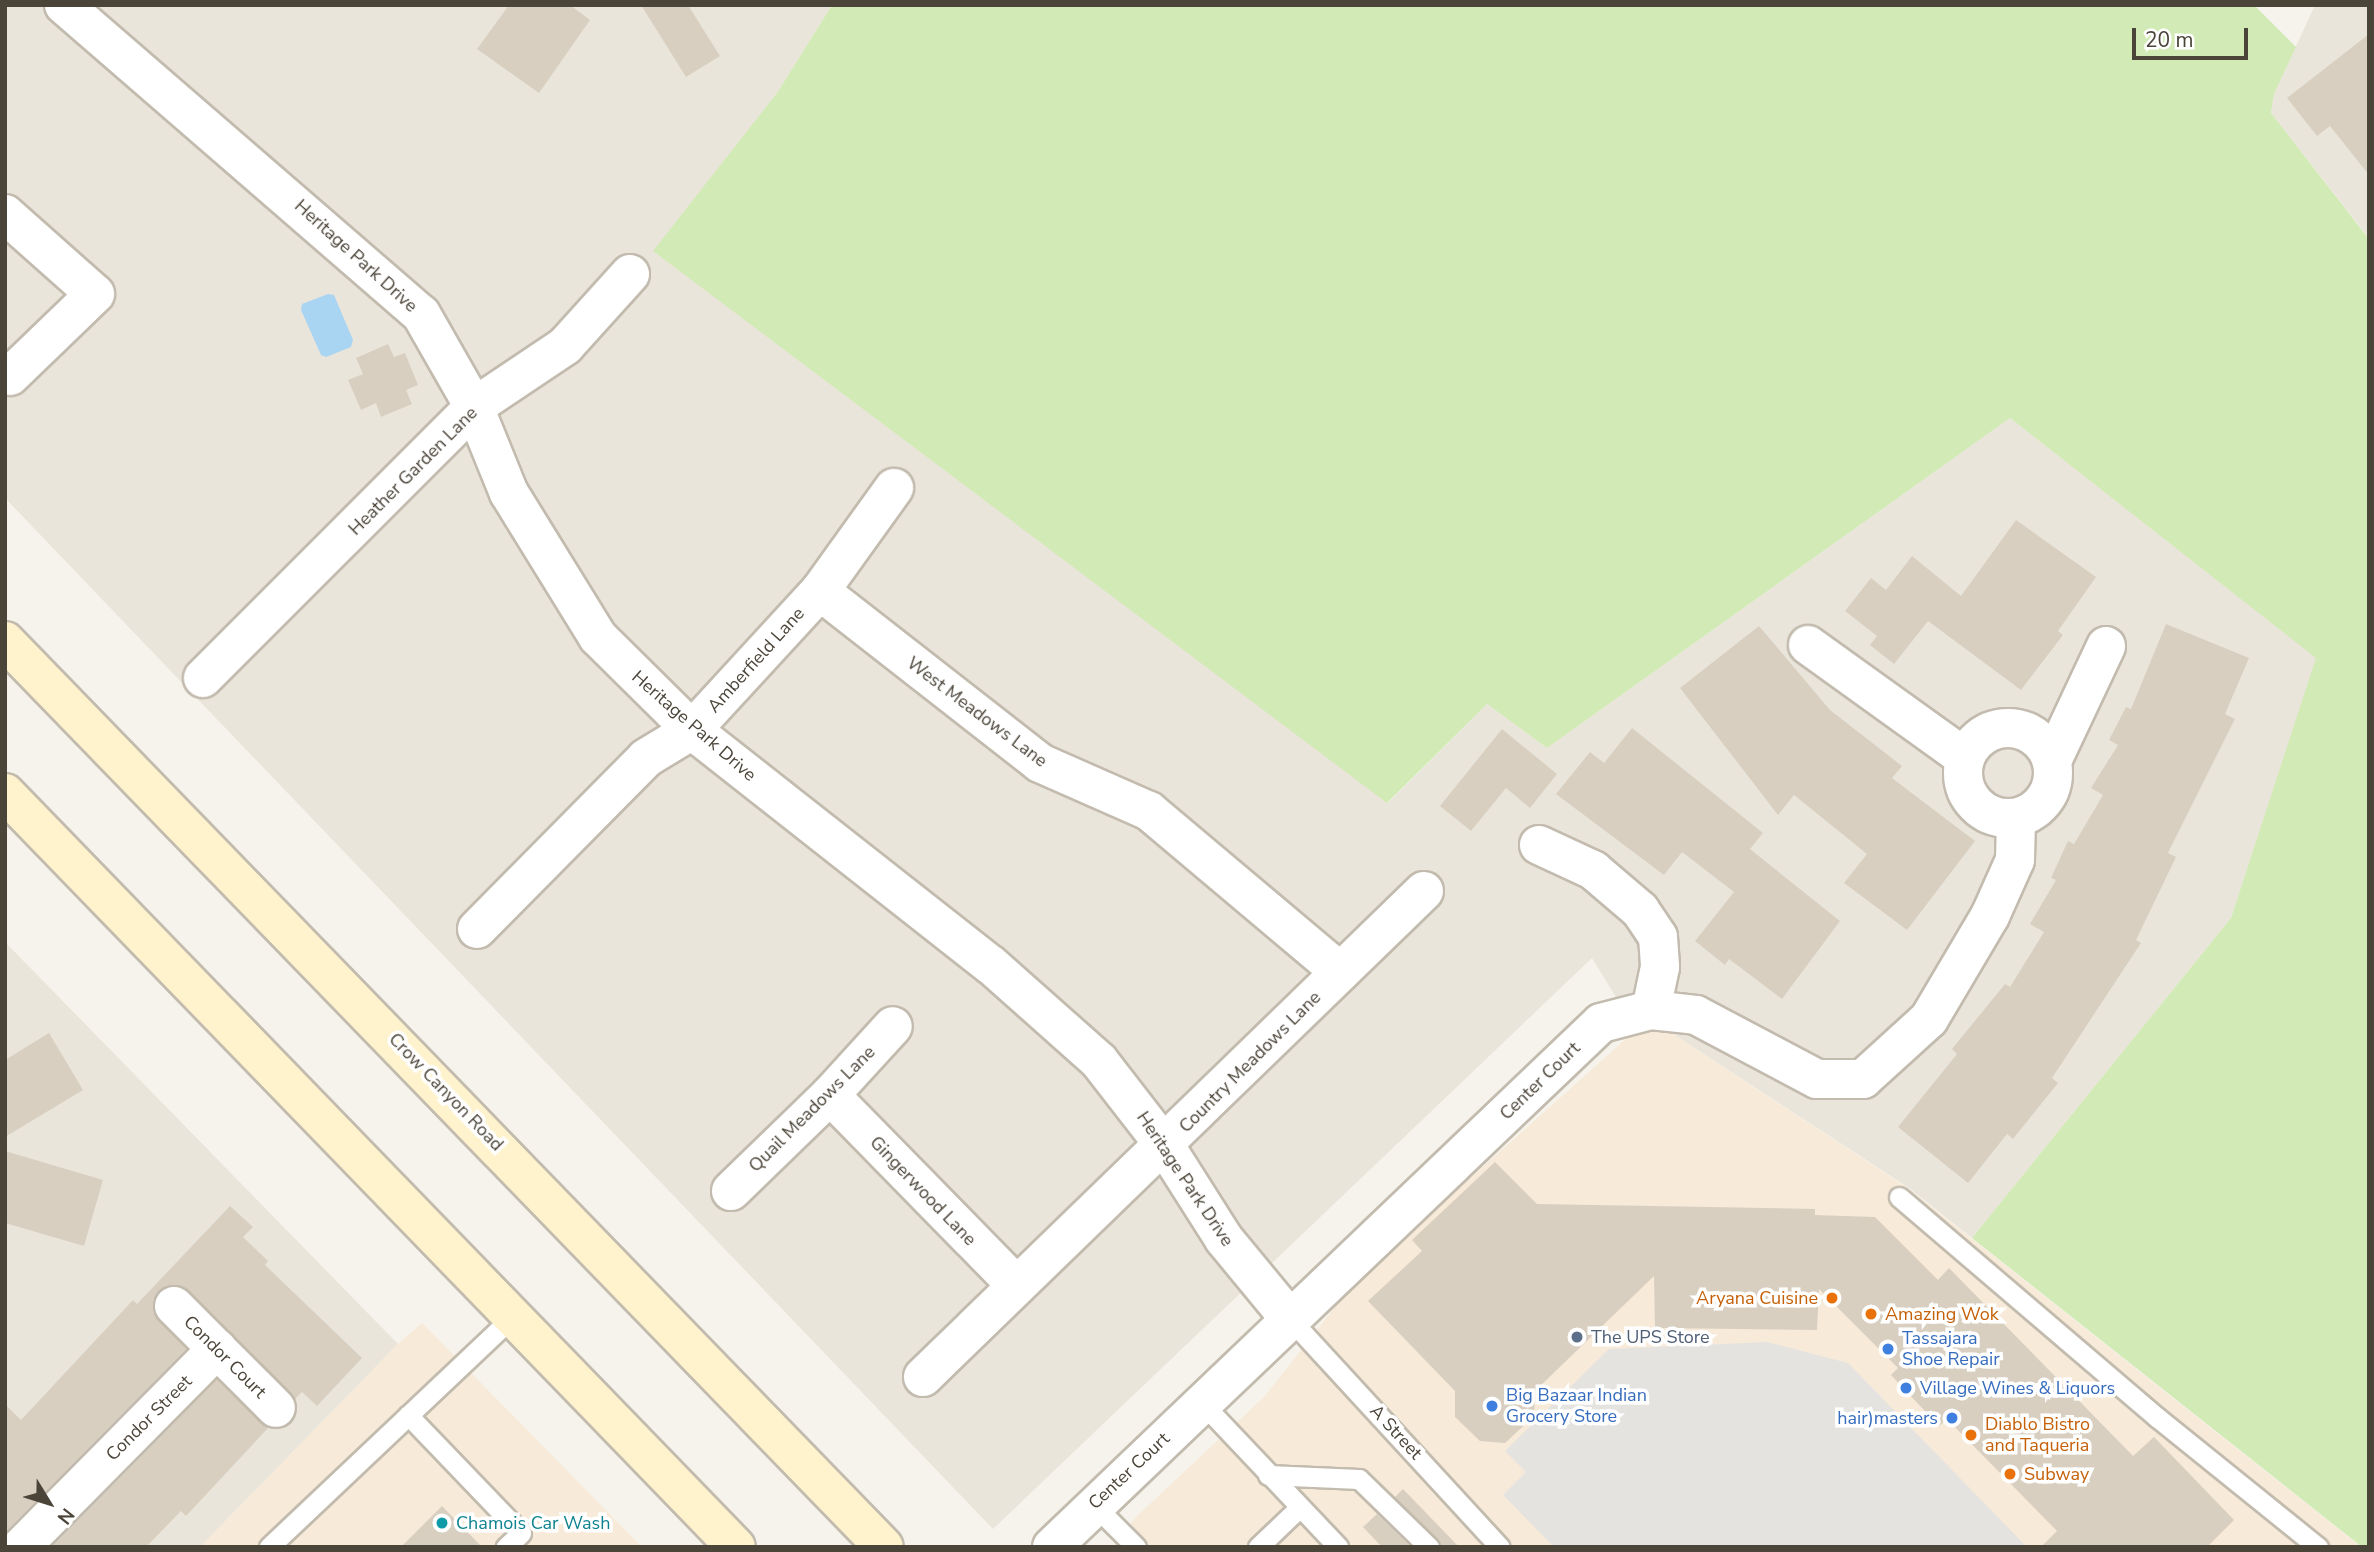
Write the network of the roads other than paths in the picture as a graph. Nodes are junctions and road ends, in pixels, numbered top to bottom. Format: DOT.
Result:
graph roads {
  1 [pos="64,5"];
  2 [pos="5,214"];
  3 [pos="630,274"];
  4 [pos="10,376"];
  5 [pos="474,407"];
  6 [pos="894,488"];
  7 [pos="820,590"];
  8 [pos="5,640"];
  9 [pos="1808,645"];
  10 [pos="2106,646"];
  11 [pos="203,678"];
  12 [pos="692,730"];
  13 [pos="1965,758"];
  14 [pos="2053,761"];
  15 [pos="5,793"];
  16 [pos="2016,819"];
  17 [pos="1539,845"];
  18 [pos="1424,891"];
  19 [pos="477,929"];
  20 [pos="1340,972"];
  21 [pos="1651,1010"];
  22 [pos="893,1026"];
  23 [pos="830,1096"];
  24 [pos="1165,1146"];
  25 [pos="731,1191"];
  26 [pos="1899,1197"];
  27 [pos="1017,1286"];
  28 [pos="174,1306"];
  29 [pos="512,1317"];
  30 [pos="1290,1319"];
  31 [pos="217,1349"];
  32 [pos="923,1377"];
  33 [pos="1203,1404"];
  34 [pos="276,1408"];
  35 [pos="408,1415"];
  36 [pos="1268,1475"];
  37 [pos="1093,1504"];
  38 [pos="1299,1508"];
  39 [pos="2314,1543"];
  40 [pos="21,1547"];
  41 [pos="269,1547"];
  42 [pos="506,1547"];
  43 [pos="736,1547"];
  44 [pos="884,1547"];
  45 [pos="1052,1547"];
  46 [pos="1136,1547"];
  47 [pos="1258,1547"];
  48 [pos="1338,1547"];
  49 [pos="1429,1547"];
  50 [pos="1500,1547"];
  1 -- 5 [label="street, Heritage Park Drive"];
  2 -- 4 [label="street"];
  3 -- 5 [label="street, Heather Garden Lane"];
  5 -- 11 [label="street, Heather Garden Lane"];
  5 -- 12 [label="street, Heritage Park Drive"];
  6 -- 7 [label="street, Amberfield Lane"];
  7 -- 12 [label="street, Amberfield Lane"];
  7 -- 20 [label="street, West Meadows Lane"];
  8 -- 44 [label="main road, Crow Canyon Road"];
  9 -- 13 [label="street"];
  10 -- 14 [label="street"];
  12 -- 19 [label="street, Amberfield Lane"];
  12 -- 24 [label="street, Heritage Park Drive"];
  13 -- 14 [label="street"];
  13 -- 16 [label="street"];
  14 -- 16 [label="street"];
  15 -- 29 [label="main road"];
  16 -- 21 [label="street, Center Court"];
  17 -- 21 [label="street"];
  18 -- 20 [label="street, Country Meadows Lane"];
  20 -- 24 [label="street, Country Meadows Lane"];
  21 -- 30 [label="street, Center Court"];
  22 -- 23 [label="street, Quail Meadows Lane"];
  23 -- 25 [label="street, Quail Meadows Lane"];
  23 -- 27 [label="street, Gingerwood Lane"];
  24 -- 27 [label="street, Country Meadows Lane"];
  24 -- 30 [label="street, Heritage Park Drive"];
  26 -- 39 [label="lane"];
  27 -- 32 [label="street, Country Meadows Lane"];
  28 -- 31 [label="street, Condor Court"];
  29 -- 35 [label="lane"];
  29 -- 43 [label="main road"];
  30 -- 33 [label="street, Center Court"];
  30 -- 50 [label="lane, A Street"];
  31 -- 34 [label="street, Condor Court"];
  31 -- 40 [label="street, Condor Street"];
  33 -- 36 [label="lane"];
  33 -- 37 [label="street, Center Court"];
  35 -- 41 [label="lane"];
  35 -- 42 [label="lane"];
  36 -- 38 [label="lane"];
  36 -- 49 [label="lane"];
  37 -- 45 [label="street, Center Court"];
  37 -- 46 [label="lane"];
  38 -- 47 [label="lane"];
  38 -- 48 [label="lane"];
}
